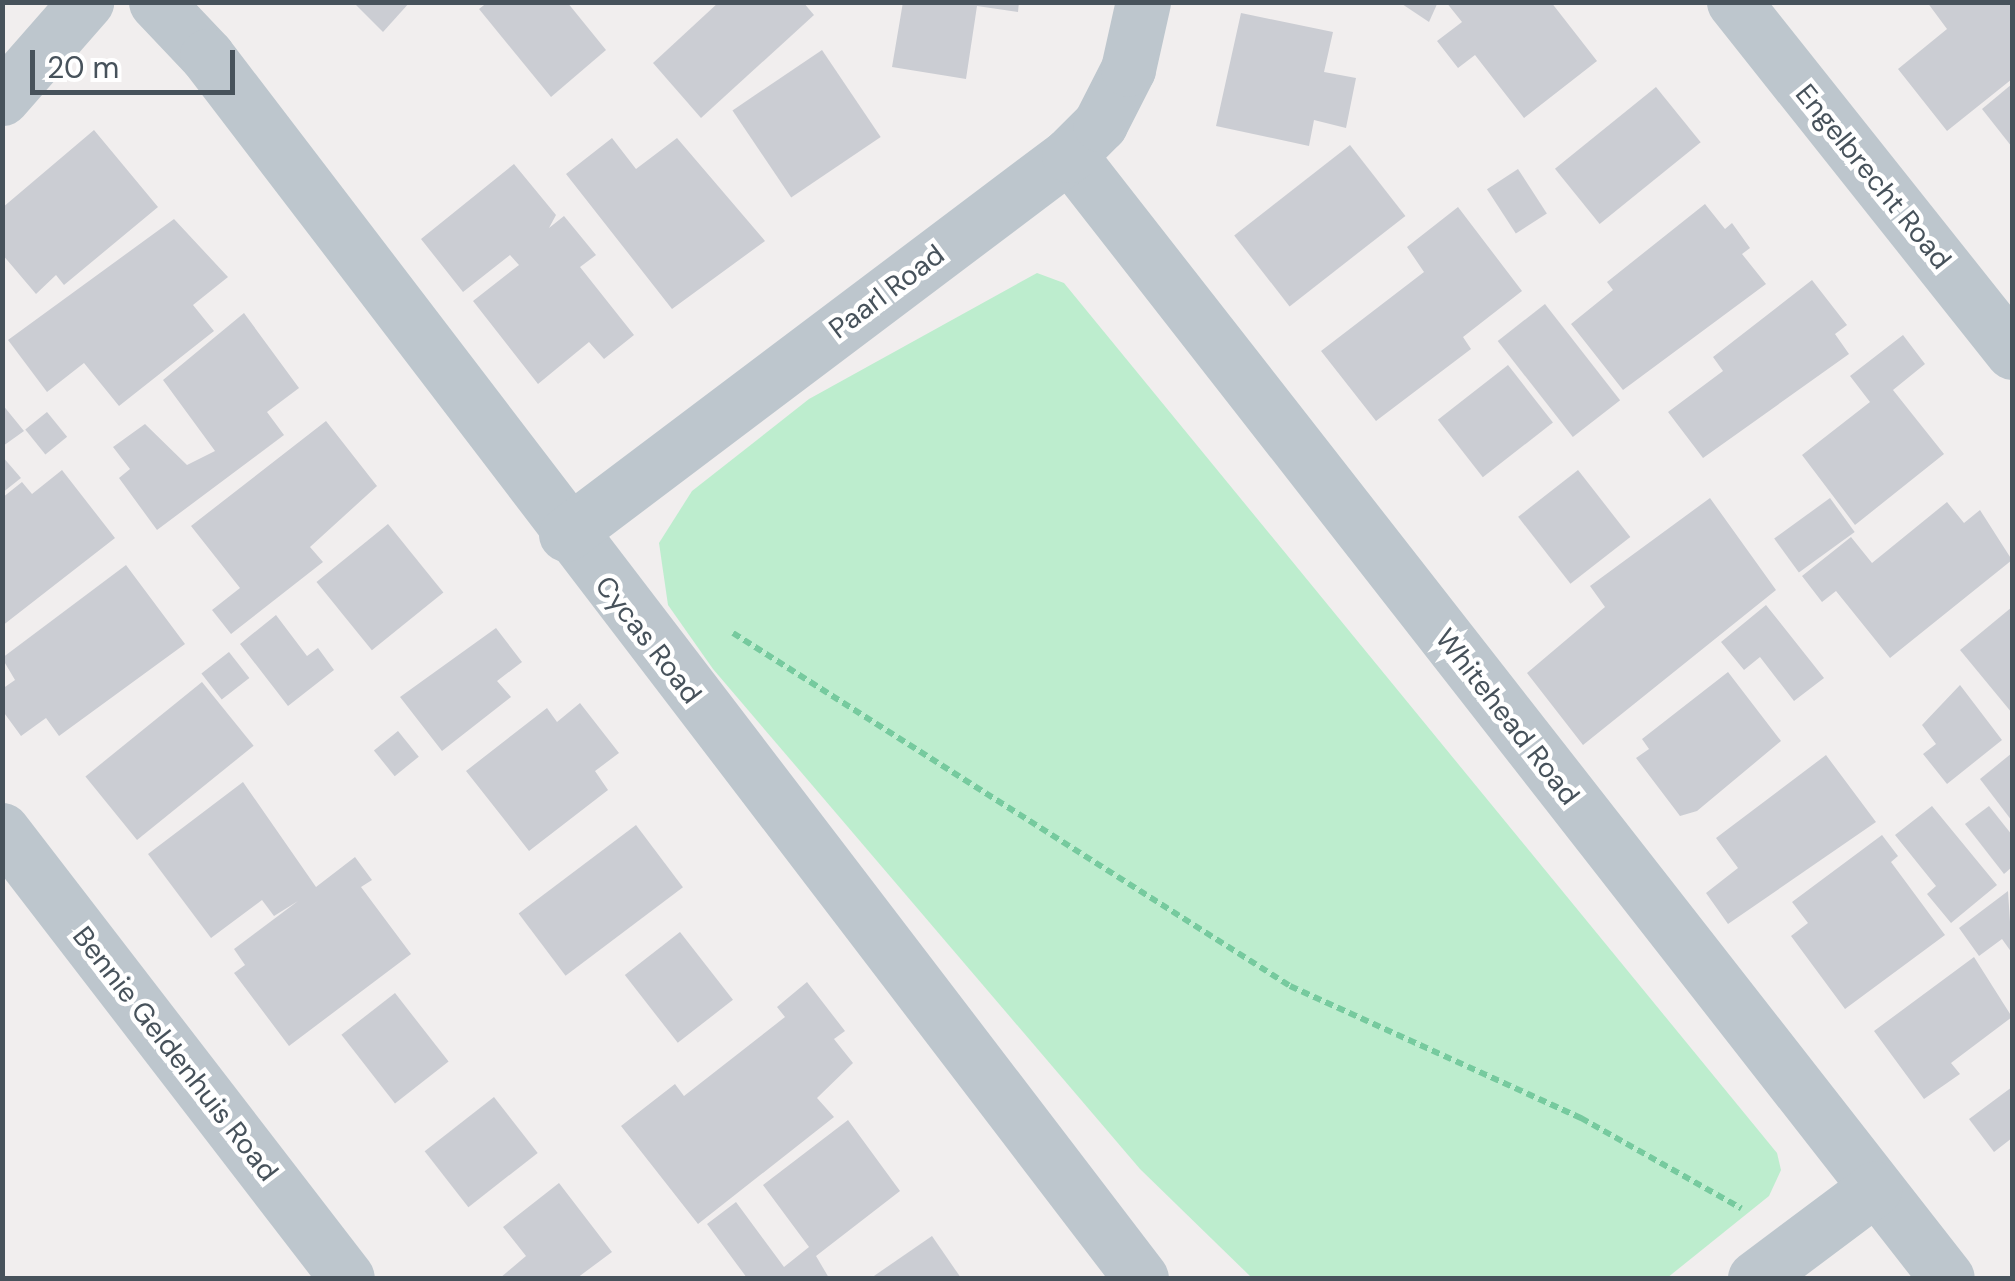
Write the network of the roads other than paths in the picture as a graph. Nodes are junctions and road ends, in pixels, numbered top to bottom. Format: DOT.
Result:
graph roads {
  1 [pos="86,2"];
  2 [pos="156,2"];
  3 [pos="1143,2"];
  4 [pos="1734,2"];
  5 [pos="2,98"];
  6 [pos="1069,155"];
  7 [pos="2012,352"];
  8 [pos="566,534"];
  9 [pos="2,830"];
  10 [pos="1874,1189"];
  11 [pos="347,1278"];
  12 [pos="1141,1278"];
  13 [pos="1755,1278"];
  14 [pos="1946,1278"];
  1 -- 5 [label="street"];
  2 -- 8 [label="street, Cycas Road"];
  3 -- 6 [label="street, Paarl Road"];
  4 -- 7 [label="street, Engelbrecht Road"];
  6 -- 8 [label="street, Paarl Road"];
  6 -- 10 [label="street, Whitehead Road"];
  8 -- 12 [label="street, Cycas Road"];
  9 -- 11 [label="street, Bennie Geldenhuis Road"];
  10 -- 13 [label="street"];
  10 -- 14 [label="street, Whitehead Road"];
}
